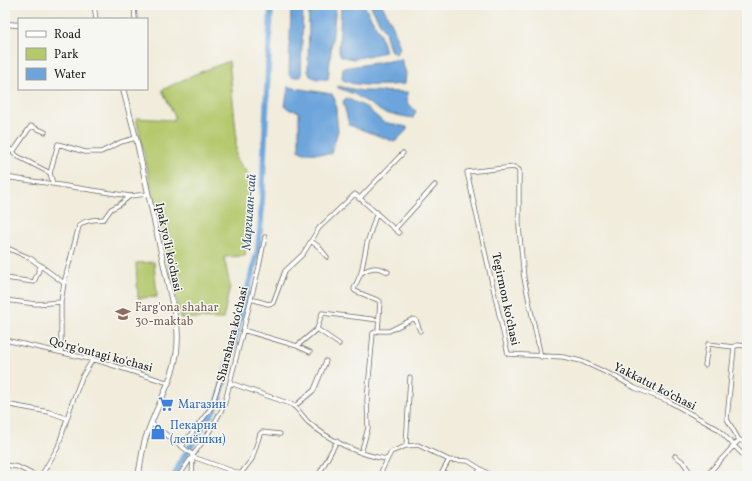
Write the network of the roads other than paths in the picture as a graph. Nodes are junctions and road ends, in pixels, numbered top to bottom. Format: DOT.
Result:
graph roads {
  1 [pos="94,5"];
  2 [pos="134,5"];
  3 [pos="96,18"];
  4 [pos="135,18"];
  5 [pos="5,24"];
  6 [pos="18,25"];
  7 [pos="123,90"];
  8 [pos="45,132"];
  9 [pos="136,138"];
  10 [pos="5,144"];
  11 [pos="13,152"];
  12 [pos="403,153"];
  13 [pos="50,173"];
  14 [pos="5,177"];
  15 [pos="53,184"];
  16 [pos="435,185"];
  17 [pos="148,194"];
  18 [pos="130,196"];
  19 [pos="360,199"];
  20 [pos="377,212"];
  21 [pos="395,229"];
  22 [pos="399,233"];
  23 [pos="265,237"];
  24 [pos="311,241"];
  25 [pos="5,247"];
  26 [pos="327,257"];
  27 [pos="41,265"];
  28 [pos="388,272"];
  29 [pos="361,273"];
  30 [pos="5,278"];
  31 [pos="64,282"];
  32 [pos="251,299"];
  33 [pos="5,300"];
  34 [pos="61,302"];
  35 [pos="379,320"];
  36 [pos="317,329"];
  37 [pos="243,330"];
  38 [pos="378,330"];
  39 [pos="420,331"];
  40 [pos="5,340"];
  41 [pos="339,344"];
  42 [pos="297,346"];
  43 [pos="747,346"];
  44 [pos="734,347"];
  45 [pos="61,352"];
  46 [pos="310,352"];
  47 [pos="541,356"];
  48 [pos="93,359"];
  49 [pos="326,361"];
  50 [pos="705,365"];
  51 [pos="410,377"];
  52 [pos="220,380"];
  53 [pos="169,383"];
  54 [pos="230,383"];
  55 [pos="5,404"];
  56 [pos="295,406"];
  57 [pos="66,418"];
  58 [pos="152,424"];
  59 [pos="280,434"];
  60 [pos="739,440"];
  61 [pos="337,441"];
  62 [pos="747,443"];
  63 [pos="734,445"];
  64 [pos="182,446"];
  65 [pos="406,446"];
  66 [pos="361,453"];
  67 [pos="193,455"];
  68 [pos="675,456"];
  69 [pos="387,459"];
  70 [pos="747,459"];
  71 [pos="449,460"];
  72 [pos="5,465"];
  73 [pos="480,469"];
  74 [pos="240,475"];
  75 [pos="36,476"];
  76 [pos="41,476"];
  77 [pos="138,476"];
  78 [pos="179,476"];
  79 [pos="192,476"];
  80 [pos="318,476"];
  81 [pos="379,476"];
  82 [pos="440,476"];
  83 [pos="476,476"];
  84 [pos="492,476"];
  85 [pos="692,476"];
  86 [pos="706,476"];
  1 -- 3 [label="street"];
  2 -- 4 [label="street"];
  5 -- 6 [label="main road"];
  7 -- 9 [label="main road, Ipak yo'li ko'chasi"];
  8 -- 11 [label="street"];
  9 -- 13 [label="street"];
  9 -- 17 [label="main road, Ipak yo'li ko'chasi"];
  10 -- 11 [label="street"];
  11 -- 13 [label="street"];
  12 -- 19 [label="street"];
  13 -- 15 [label="street"];
  14 -- 15 [label="street"];
  15 -- 18 [label="street"];
  16 -- 21 [label="street"];
  17 -- 18 [label="street"];
  17 -- 53 [label="main road, Ipak yo'li ko'chasi"];
  18 -- 31 [label="street"];
  19 -- 20 [label="street"];
  19 -- 24 [label="street"];
  20 -- 21 [label="street"];
  20 -- 29 [label="street"];
  21 -- 22 [label="street"];
  23 -- 32 [label="street, Sharshara koʻchasi"];
  24 -- 26 [label="street"];
  24 -- 32 [label="street"];
  25 -- 27 [label="street"];
  27 -- 30 [label="street"];
  27 -- 31 [label="street"];
  28 -- 29 [label="street"];
  29 -- 35 [label="street"];
  31 -- 34 [label="street"];
  32 -- 37 [label="street, Sharshara koʻchasi"];
  33 -- 34 [label="street"];
  34 -- 45 [label="street"];
  35 -- 36 [label="street"];
  35 -- 38 [label="street"];
  36 -- 41 [label="street"];
  36 -- 42 [label="street"];
  37 -- 42 [label="street"];
  37 -- 54 [label="street, Sharshara koʻchasi"];
  38 -- 39 [label="street"];
  38 -- 66 [label="street"];
  40 -- 45 [label="street, Qo'rg'ontagi ko'chasi"];
  42 -- 46 [label="street"];
  43 -- 44 [label="street"];
  44 -- 50 [label="street"];
  44 -- 60 [label="street"];
  45 -- 48 [label="street, Qo'rg'ontagi ko'chasi"];
  47 -- 47 [label="street, Tegirmon koʻchasi"];
  47 -- 63 [label="street, Yakkatut koʻchasi"];
  48 -- 53 [label="street, Qo'rg'ontagi ko'chasi"];
  48 -- 57 [label="street"];
  49 -- 56 [label="street"];
  51 -- 65 [label="street"];
  52 -- 64 [label="street"];
  53 -- 58 [label="main road, Ipak yo'li ko'chasi"];
  54 -- 56 [label="street"];
  54 -- 67 [label="street, Sharshara koʻchasi"];
  55 -- 57 [label="street"];
  56 -- 61 [label="street"];
  57 -- 76 [label="street"];
  58 -- 64 [label="street"];
  58 -- 77 [label="main road, Ipak yo'li ko'chasi"];
  59 -- 74 [label="street"];
  60 -- 62 [label="street"];
  60 -- 63 [label="street"];
  61 -- 66 [label="street"];
  61 -- 80 [label="street"];
  63 -- 70 [label="street, Yakkatut koʻchasi"];
  63 -- 86 [label="street"];
  64 -- 67 [label="street"];
  65 -- 69 [label="street"];
  65 -- 71 [label="street"];
  66 -- 69 [label="street"];
  67 -- 74 [label="street"];
  67 -- 78 [label="street, Sharshara koʻchasi"];
  67 -- 79 [label="street"];
  68 -- 85 [label="street"];
  69 -- 81 [label="street"];
  71 -- 73 [label="street"];
  71 -- 82 [label="street"];
  72 -- 75 [label="street"];
  73 -- 83 [label="street"];
  73 -- 84 [label="street"];
}
